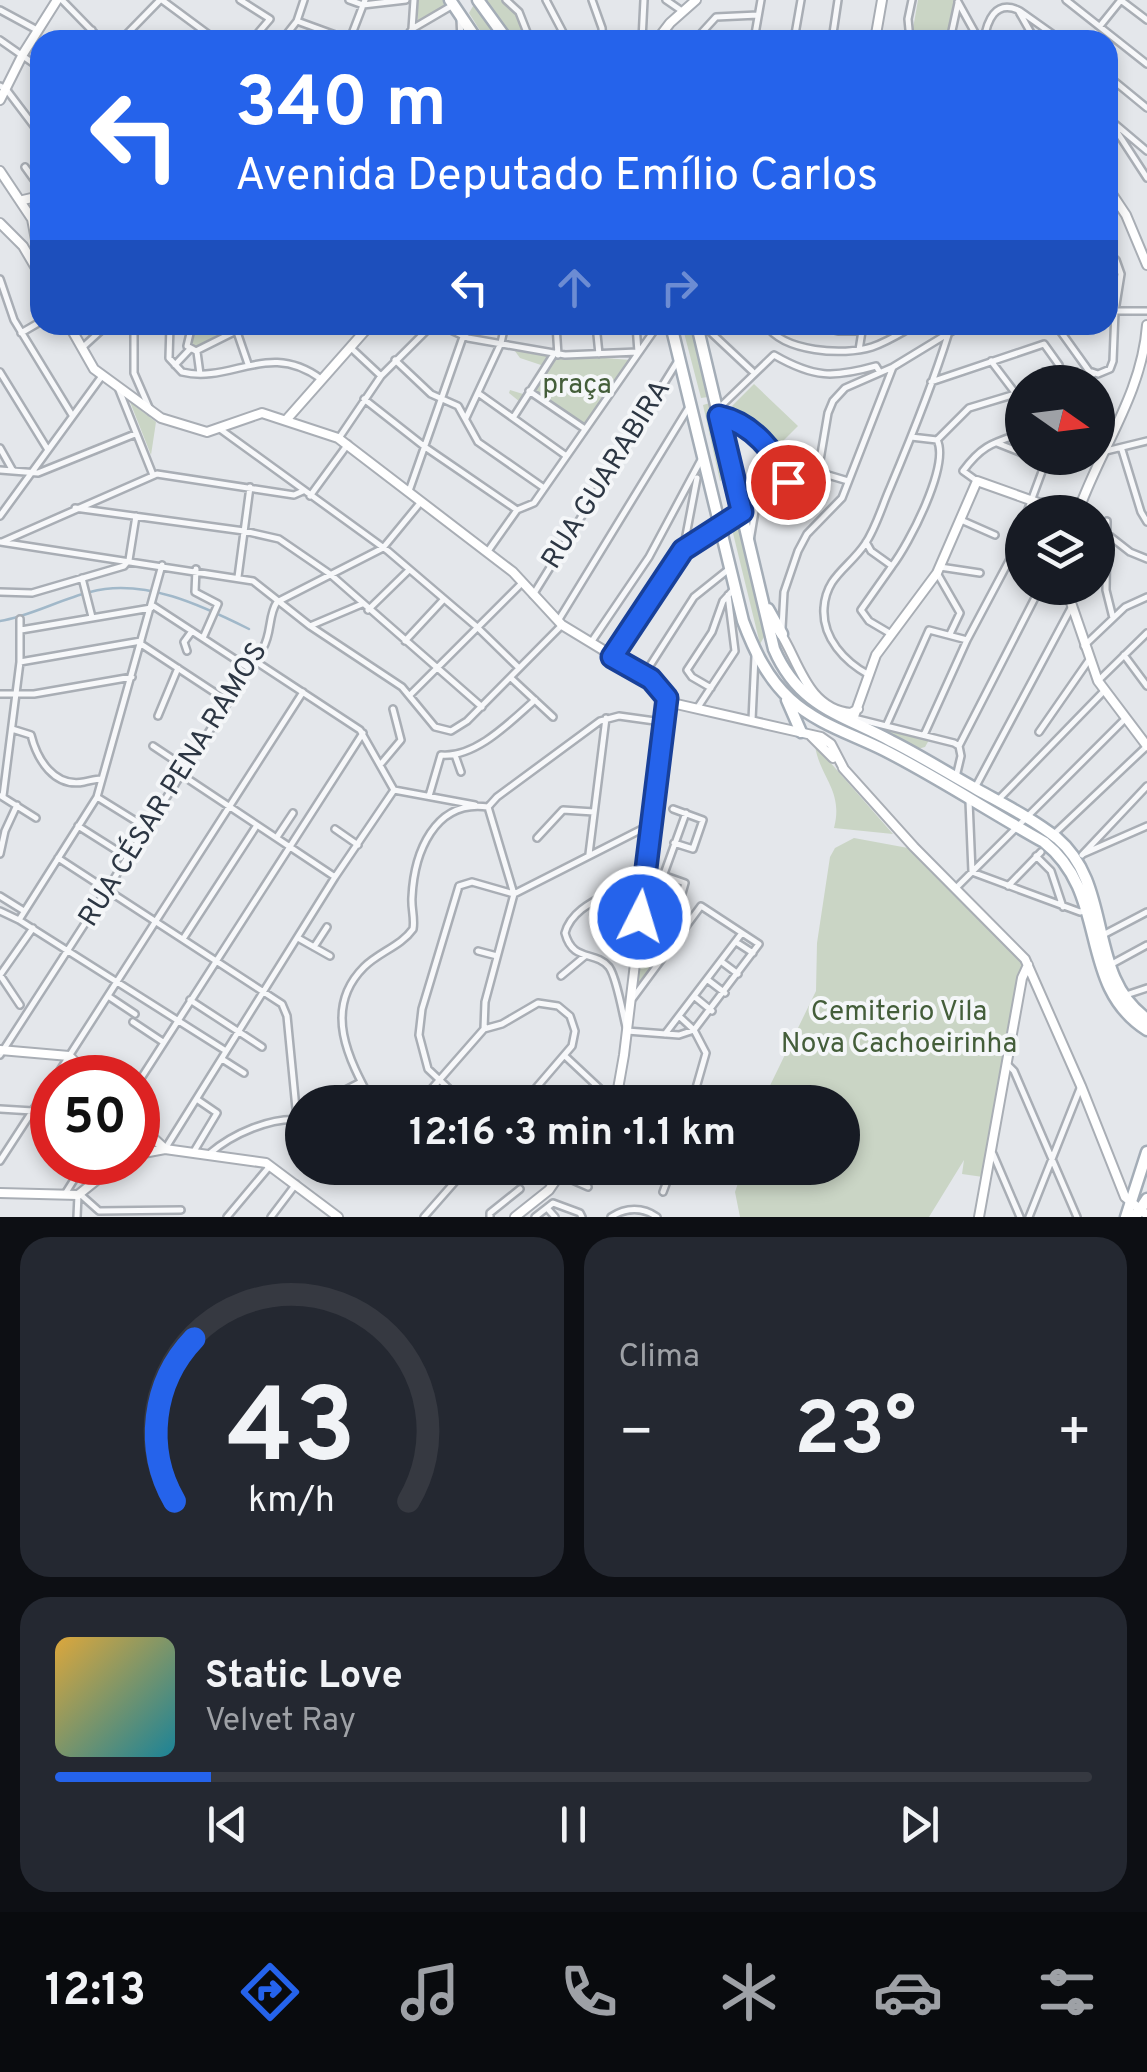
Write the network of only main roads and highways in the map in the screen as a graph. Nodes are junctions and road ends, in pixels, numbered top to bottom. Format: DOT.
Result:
graph roads {
  1 [pos="59,0"];
  2 [pos="469,0"];
  3 [pos="478,0"];
  4 [pos="696,0"];
  5 [pos="882,0"];
  6 [pos="454,2"];
  7 [pos="460,16"];
  8 [pos="38,30"];
  9 [pos="470,30"];
  10 [pos="500,30"];
  11 [pos="666,30"];
  12 [pos="876,30"];
  13 [pos="30,43"];
  14 [pos="3,87"];
  15 [pos="0,100"];
  16 [pos="0,171"];
  17 [pos="30,198"];
  18 [pos="22,200"];
  19 [pos="1119,203"];
  20 [pos="30,215"];
  21 [pos="0,223"];
  22 [pos="30,252"];
  23 [pos="1147,265"];
  24 [pos="1147,325"];
  25 [pos="73,335"];
  26 [pos="359,335"];
  27 [pos="674,335"];
  28 [pos="702,335"];
  29 [pos="1146,337"];
  30 [pos="692,405"];
  31 [pos="719,405"];
  32 [pos="287,419"];
  33 [pos="734,477"];
  34 [pos="712,491"];
  35 [pos="1015,495"];
  36 [pos="1085,495"];
  37 [pos="763,602"];
  38 [pos="1070,605"];
  39 [pos="776,633"];
  40 [pos="756,654"];
  41 [pos="812,692"];
  42 [pos="785,694"];
  43 [pos="667,698"];
  44 [pos="852,717"];
  45 [pos="804,732"];
  46 [pos="844,733"];
  47 [pos="831,744"];
  48 [pos="1147,746"];
  49 [pos="844,769"];
  50 [pos="972,793"];
  51 [pos="1022,822"];
  52 [pos="1045,844"];
  53 [pos="1028,964"];
  54 [pos="1119,999"];
  55 [pos="1147,1020"];
  56 [pos="1147,1030"];
  57 [pos="1,1052"];
  58 [pos="51,1055"];
  59 [pos="618,1085"];
  60 [pos="160,1144"];
  61 [pos="165,1149"];
  62 [pos="160,1150"];
  63 [pos="1147,1152"];
  64 [pos="1138,1179"];
  65 [pos="1121,1181"];
  66 [pos="90,1185"];
  67 [pos="553,1185"];
  68 [pos="0,1194"];
  69 [pos="1141,1205"];
  70 [pos="525,1215"];
  71 [pos="338,1217"];
  72 [pos="979,1217"];
  73 [pos="1126,1217"];
  1 -- 8 [label="main road"];
  2 -- 7 [label="main road"];
  3 -- 10 [label="main road"];
  4 -- 11 [label="main road"];
  5 -- 12 [label="main road"];
  6 -- 7 [label="main road"];
  7 -- 9 [label="main road"];
  13 -- 14 [label="main road"];
  14 -- 15 [label="main road"];
  16 -- 18 [label="main road"];
  17 -- 18 [label="main road"];
  18 -- 20 [label="main road"];
  19 -- 23 [label="main road"];
  21 -- 22 [label="main road"];
  24 -- 29 [label="main road"];
  25 -- 32 [label="main road"];
  26 -- 32 [label="main road"];
  27 -- 30 [label="main road"];
  28 -- 31 [label="main road"];
  29 -- 36 [label="main road"];
  30 -- 31 [label="main road"];
  30 -- 34 [label="main road"];
  31 -- 33 [label="main road"];
  32 -- 43 [label="main road"];
  33 -- 34 [label="main road"];
  33 -- 37 [label="main road"];
  34 -- 40 [label="main road"];
  35 -- 44 [label="main road"];
  37 -- 39 [label="main road"];
  37 -- 39 [label="main road"];
  38 -- 48 [label="main road"];
  39 -- 40 [label="main road"];
  39 -- 41 [label="main road"];
  39 -- 44 [label="main road"];
  40 -- 42 [label="main road"];
  41 -- 44 [label="main road"];
  41 -- 44 [label="main road"];
  42 -- 45 [label="main road"];
  42 -- 46 [label="main road"];
  43 -- 45 [label="main road"];
  43 -- 59 [label="main road"];
  44 -- 46 [label="main road"];
  44 -- 50 [label="main road"];
  45 -- 47 [label="main road"];
  45 -- 49 [label="main road"];
  46 -- 47 [label="main road"];
  46 -- 50 [label="main road"];
  47 -- 49 [label="main road"];
  49 -- 53 [label="main road"];
  50 -- 51 [label="main road"];
  50 -- 51 [label="main road"];
  51 -- 52 [label="main road"];
  52 -- 54 [label="main road"];
  52 -- 54 [label="main road"];
  53 -- 65 [label="main road"];
  53 -- 72 [label="main road"];
  54 -- 55 [label="main road"];
  54 -- 56 [label="main road"];
  57 -- 58 [label="main road"];
  60 -- 61 [label="main road"];
  61 -- 62 [label="main road"];
  61 -- 71 [label="main road"];
  63 -- 64 [label="main road"];
  64 -- 65 [label="main road"];
  64 -- 69 [label="main road"];
  65 -- 69 [label="main road"];
  66 -- 68 [label="main road"];
  67 -- 70 [label="main road"];
  69 -- 73 [label="main road"];
}
